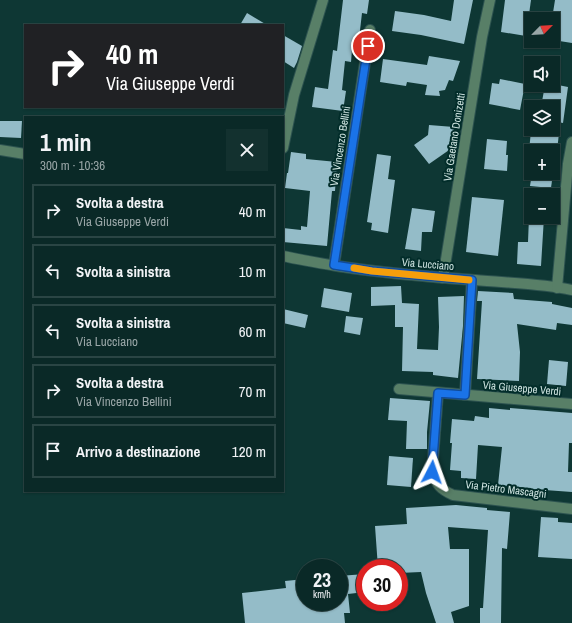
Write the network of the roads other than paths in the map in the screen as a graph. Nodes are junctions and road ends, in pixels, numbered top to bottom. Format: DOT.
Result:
graph roads {
  1 [pos="323,0"];
  2 [pos="490,0"];
  3 [pos="370,30"];
  4 [pos="572,142"];
  5 [pos="284,143"];
  6 [pos="0,150"];
  7 [pos="24,154"];
  8 [pos="284,256"];
  9 [pos="334,265"];
  10 [pos="443,278"];
  11 [pos="472,280"];
  12 [pos="557,288"];
  13 [pos="572,290"];
  14 [pos="398,389"];
  15 [pos="438,393"];
  16 [pos="465,395"];
  17 [pos="572,404"];
  18 [pos="572,509"];
  1 -- 5 [label="street"];
  2 -- 10 [label="street, Via Gaetano Donizetti"];
  3 -- 9 [label="street, Via Vincenzo Bellini"];
  4 -- 12 [label="street"];
  6 -- 7 [label="street"];
  8 -- 9 [label="street, Via Lucciano"];
  9 -- 10 [label="street, Via Lucciano"];
  10 -- 11 [label="street, Via Lucciano"];
  11 -- 12 [label="street, Via Lucciano"];
  11 -- 16 [label="street"];
  12 -- 13 [label="street, Via Lucciano"];
  14 -- 15 [label="street, Via Giuseppe Verdi"];
  15 -- 16 [label="street, Via Giuseppe Verdi"];
  15 -- 18 [label="street, Via Pietro Mascagni"];
  16 -- 17 [label="street, Via Giuseppe Verdi"];
}
